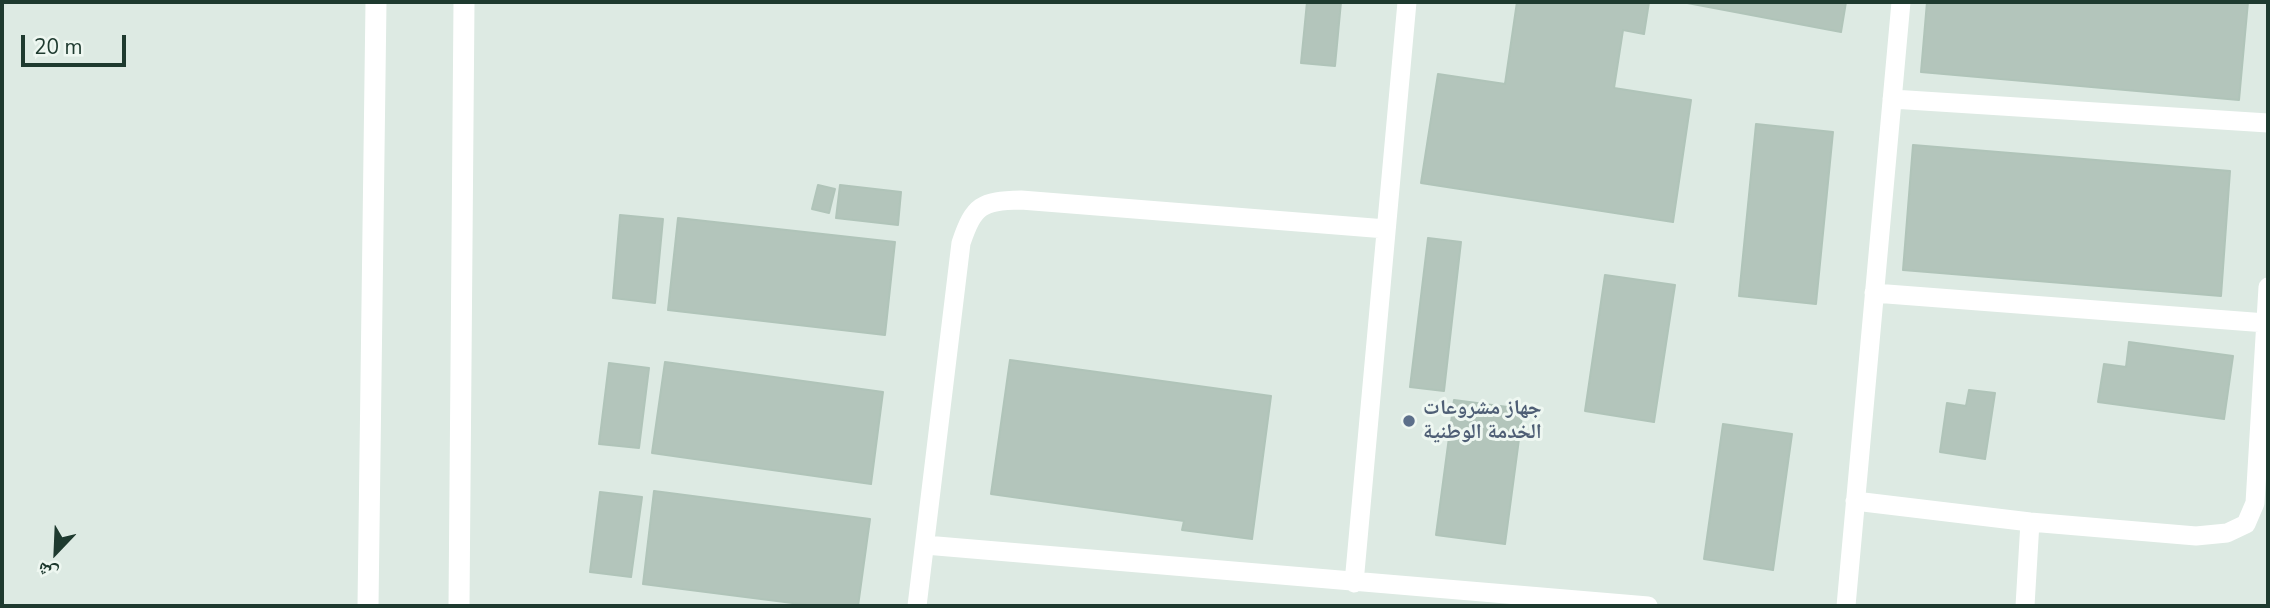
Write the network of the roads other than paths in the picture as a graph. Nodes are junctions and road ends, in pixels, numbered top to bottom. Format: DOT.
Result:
graph roads {
  1 [pos="376,2"];
  2 [pos="464,2"];
  3 [pos="1407,2"];
  4 [pos="1901,2"];
  5 [pos="1892,99"];
  6 [pos="2268,123"];
  7 [pos="1386,229"];
  8 [pos="2268,287"];
  9 [pos="1874,293"];
  10 [pos="2266,323"];
  11 [pos="1855,501"];
  12 [pos="2031,522"];
  13 [pos="925,545"];
  14 [pos="1354,583"];
  15 [pos="1548,602"];
  16 [pos="368,606"];
  17 [pos="459,606"];
  18 [pos="918,606"];
  19 [pos="1648,606"];
  20 [pos="1846,606"];
  21 [pos="2025,606"];
  1 -- 16 [label="street"];
  2 -- 17 [label="street"];
  3 -- 7 [label="lane"];
  4 -- 5 [label="lane"];
  5 -- 6 [label="lane"];
  5 -- 9 [label="lane"];
  7 -- 13 [label="lane"];
  7 -- 14 [label="lane"];
  8 -- 10 [label="lane"];
  9 -- 10 [label="lane"];
  9 -- 11 [label="lane"];
  10 -- 12 [label="lane"];
  11 -- 12 [label="lane"];
  11 -- 20 [label="lane"];
  12 -- 21 [label="lane"];
  13 -- 14 [label="lane"];
  13 -- 18 [label="lane"];
  14 -- 15 [label="lane"];
  15 -- 19 [label="lane"];
}
